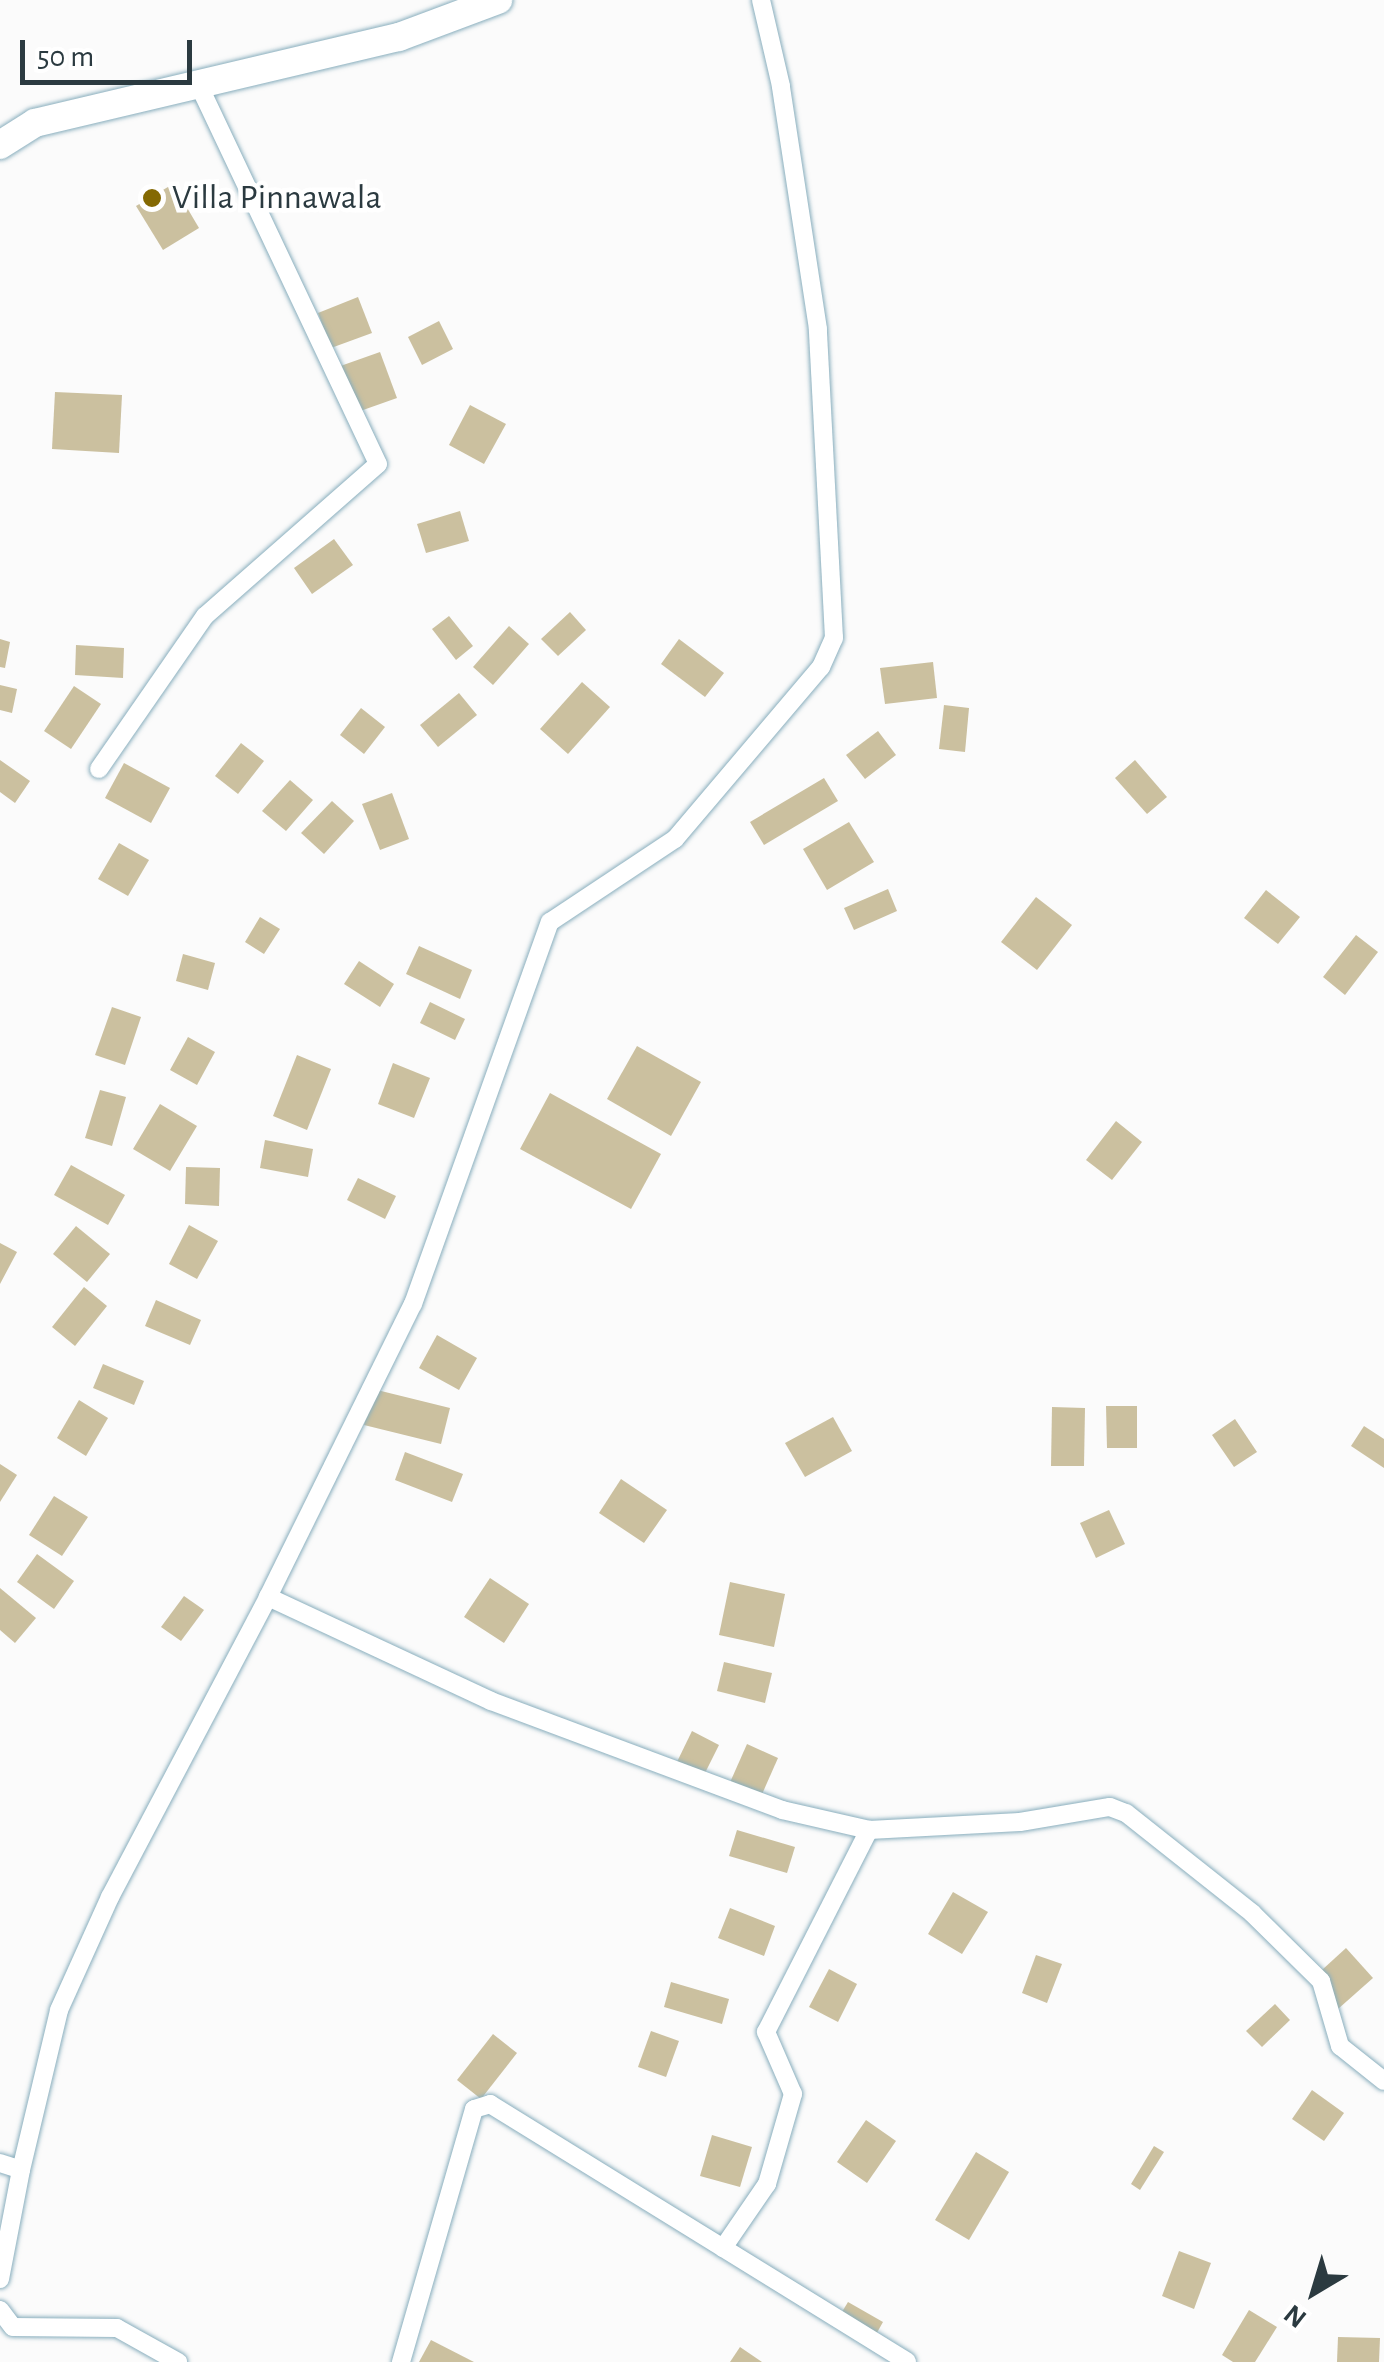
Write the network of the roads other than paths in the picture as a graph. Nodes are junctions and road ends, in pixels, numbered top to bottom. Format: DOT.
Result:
graph roads {
  1 [pos="498,0"];
  2 [pos="761,0"];
  3 [pos="198,84"];
  4 [pos="0,145"];
  5 [pos="99,769"];
  6 [pos="268,1597"];
  7 [pos="869,1830"];
  8 [pos="1384,2082"];
  9 [pos="0,2163"];
  10 [pos="21,2170"];
  11 [pos="722,2248"];
  12 [pos="0,2278"];
  13 [pos="0,2310"];
  14 [pos="178,2362"];
  15 [pos="401,2362"];
  16 [pos="907,2362"];
  1 -- 3 [label="main road"];
  2 -- 6 [label="street"];
  3 -- 4 [label="main road"];
  3 -- 5 [label="street"];
  6 -- 7 [label="street"];
  6 -- 10 [label="street"];
  7 -- 8 [label="street"];
  7 -- 11 [label="street"];
  9 -- 10 [label="street"];
  10 -- 12 [label="street"];
  11 -- 15 [label="street"];
  11 -- 16 [label="street"];
  13 -- 14 [label="street"];
}
